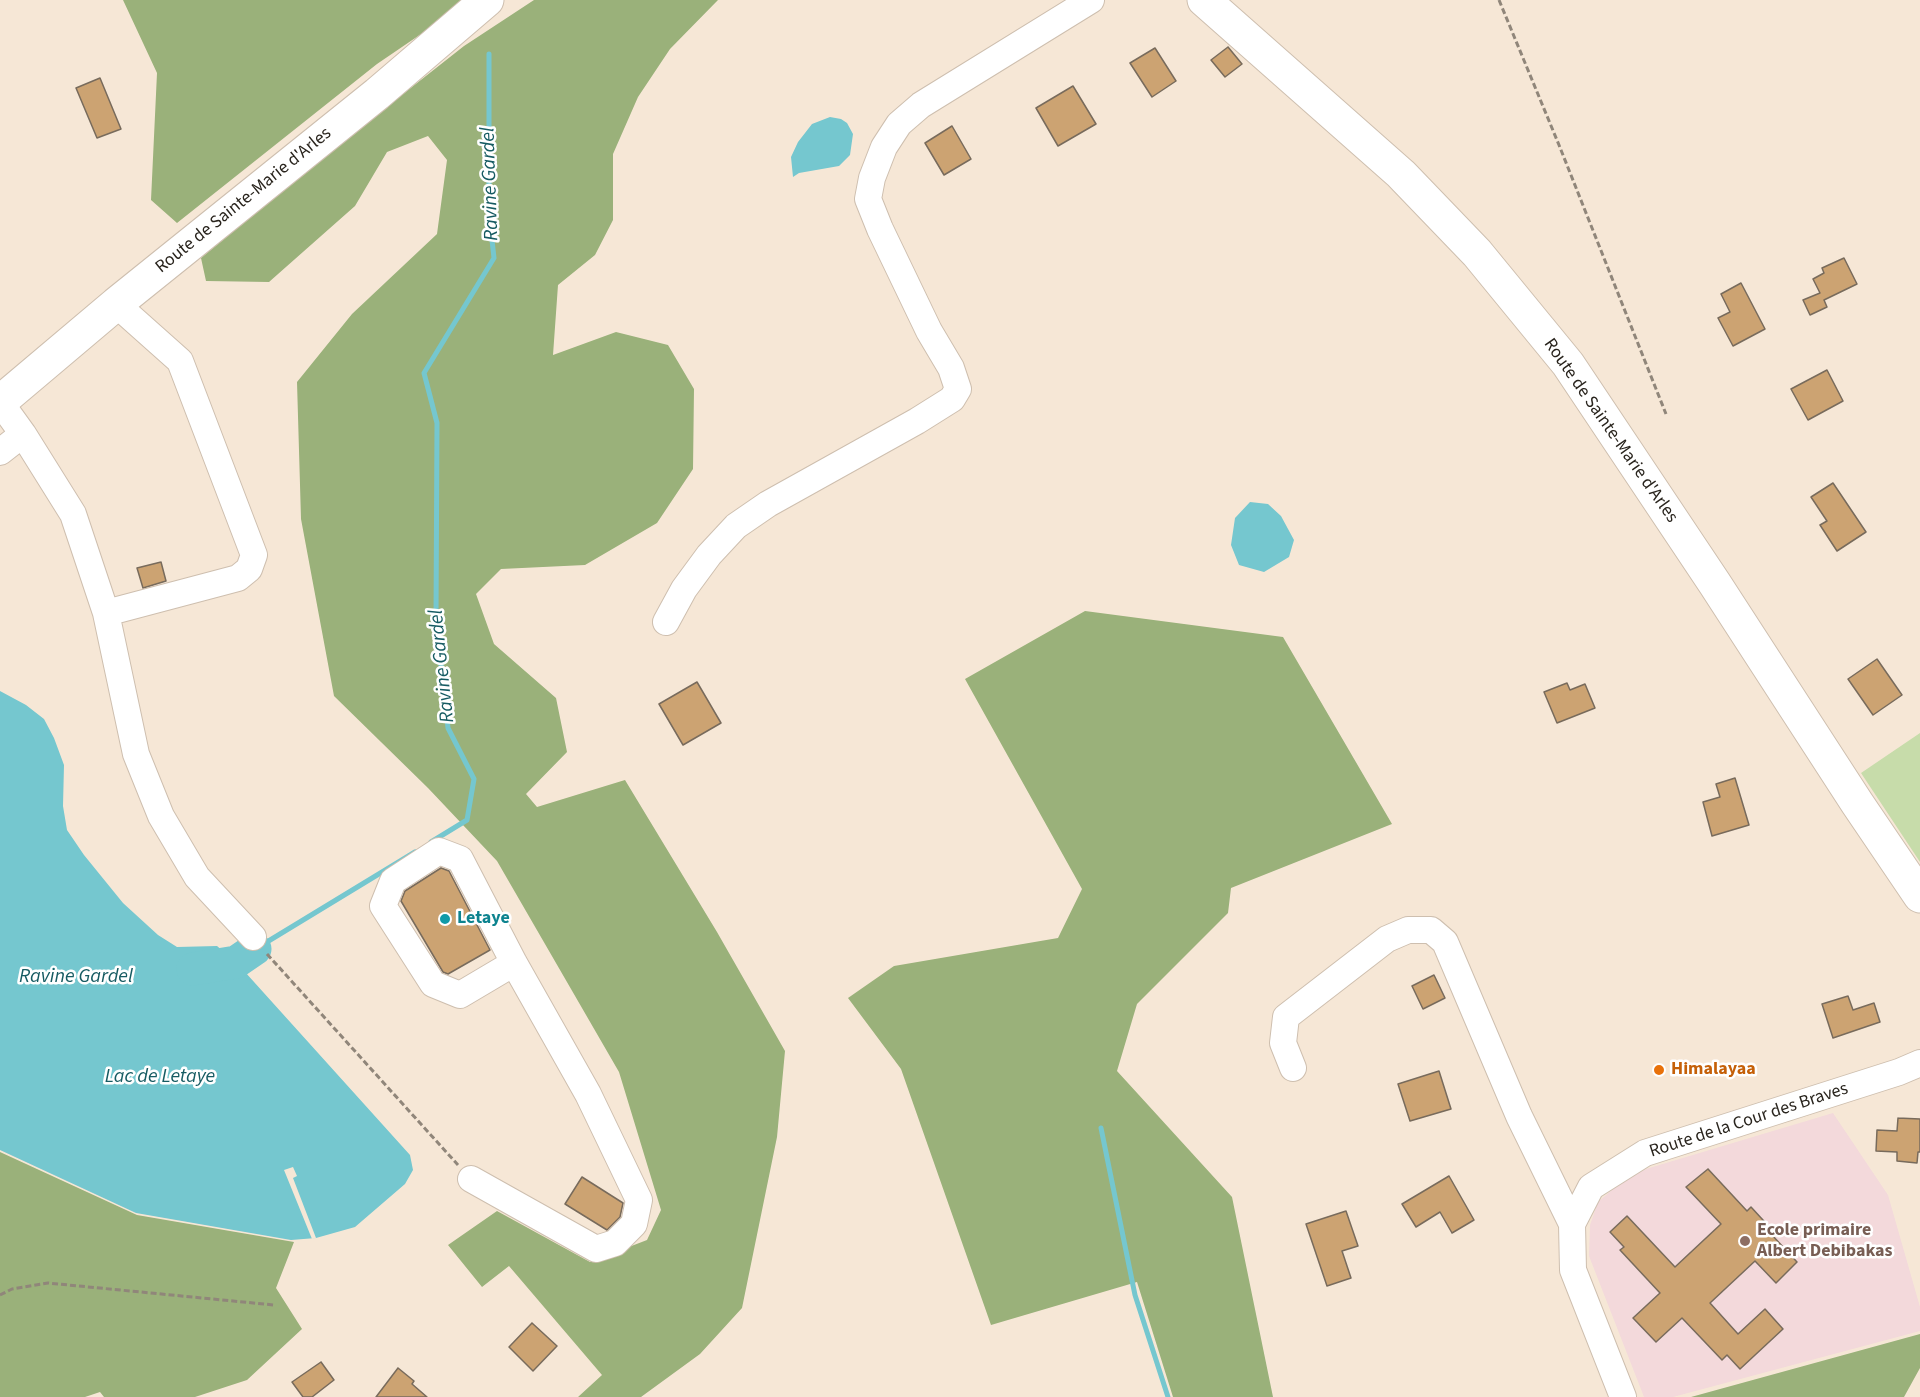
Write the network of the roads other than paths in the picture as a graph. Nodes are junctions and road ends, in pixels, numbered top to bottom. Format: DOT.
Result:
graph roads {
  1 [pos="487,0"];
  2 [pos="1091,0"];
  3 [pos="1204,0"];
  4 [pos="116,304"];
  5 [pos="0,402"];
  6 [pos="23,434"];
  7 [pos="0,452"];
  8 [pos="106,613"];
  9 [pos="666,622"];
  10 [pos="1920,896"];
  11 [pos="259,944"];
  12 [pos="514,963"];
  13 [pos="1920,1063"];
  14 [pos="1293,1068"];
  15 [pos="471,1179"];
  16 [pos="1572,1224"];
  17 [pos="1623,1397"];
  1 -- 4 [label="main road, Route de Sainte-Marie d'Arles"];
  2 -- 9 [label="street"];
  3 -- 10 [label="main road, Route de Sainte-Marie d'Arles"];
  4 -- 5 [label="main road, Route de Sainte-Marie d'Arles"];
  4 -- 8 [label="street"];
  5 -- 6 [label="street"];
  6 -- 7 [label="street"];
  6 -- 8 [label="street"];
  8 -- 11 [label="street"];
  12 -- 12 [label="street"];
  12 -- 15 [label="street"];
  13 -- 16 [label="street, Route de la Cour des Braves"];
  14 -- 16 [label="street"];
  16 -- 17 [label="street, Route de la Cour des Braves"];
}
